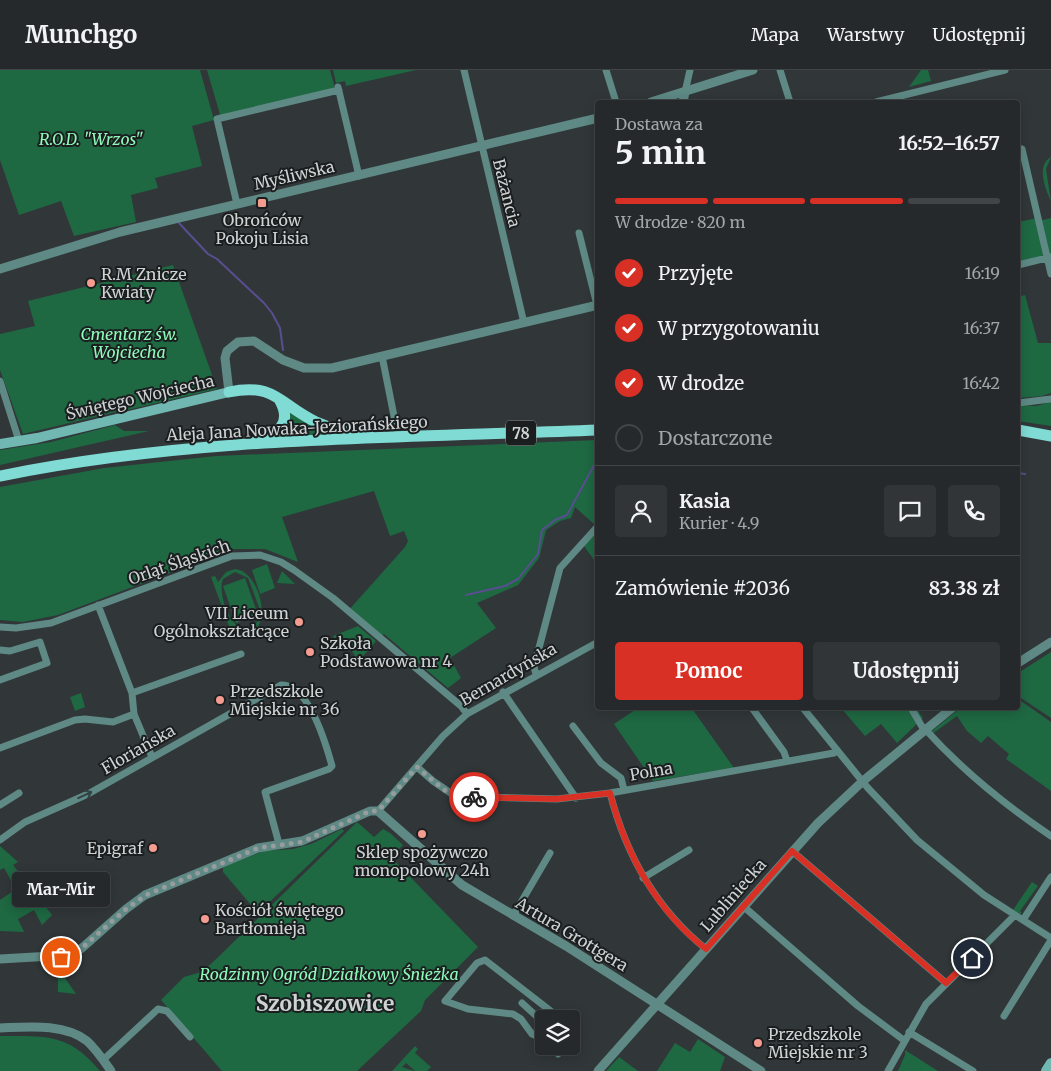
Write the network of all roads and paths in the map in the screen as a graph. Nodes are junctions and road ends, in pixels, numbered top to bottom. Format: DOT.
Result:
graph roads {
  1 [pos="464,70"];
  2 [pos="606,70"];
  3 [pos="690,70"];
  4 [pos="753,70"];
  5 [pos="780,70"];
  6 [pos="1005,70"];
  7 [pos="983,73"];
  8 [pos="685,92"];
  9 [pos="615,100"];
  10 [pos="658,100"];
  11 [pos="683,100"];
  12 [pos="789,100"];
  13 [pos="883,100"];
  14 [pos="595,119"];
  15 [pos="481,147"];
  16 [pos="1020,150"];
  17 [pos="359,176"];
  18 [pos="237,204"];
  19 [pos="580,233"];
  20 [pos="1049,258"];
  21 [pos="1020,265"];
  22 [pos="0,269"];
  23 [pos="1051,274"];
  24 [pos="595,297"];
  25 [pos="595,305"];
  26 [pos="524,323"];
  27 [pos="382,356"];
  28 [pos="0,381"];
  29 [pos="229,392"];
  30 [pos="278,397"];
  31 [pos="1051,399"];
  32 [pos="1020,403"];
  33 [pos="395,422"];
  34 [pos="595,430"];
  35 [pos="1020,430"];
  36 [pos="1051,436"];
  37 [pos="390,439"];
  38 [pos="19,441"];
  39 [pos="0,444"];
  40 [pos="247,445"];
  41 [pos="0,476"];
  42 [pos="595,529"];
  43 [pos="98,605"];
  44 [pos="0,627"];
  45 [pos="1051,642"];
  46 [pos="595,643"];
  47 [pos="0,650"];
  48 [pos="241,654"];
  49 [pos="1020,663"];
  50 [pos="536,674"];
  51 [pos="0,680"];
  52 [pos="503,692"];
  53 [pos="132,693"];
  54 [pos="753,710"];
  55 [pos="804,710"];
  56 [pos="912,710"];
  57 [pos="949,710"];
  58 [pos="134,714"];
  59 [pos="467,714"];
  60 [pos="573,726"];
  61 [pos="924,730"];
  62 [pos="0,748"];
  63 [pos="836,750"];
  64 [pos="152,756"];
  65 [pos="787,761"];
  66 [pos="417,767"];
  67 [pos="863,781"];
  68 [pos="624,790"];
  69 [pos="19,793"];
  70 [pos="610,793"];
  71 [pos="576,798"];
  72 [pos="0,805"];
  73 [pos="378,811"];
  74 [pos="1051,836"];
  75 [pos="0,840"];
  76 [pos="279,844"];
  77 [pos="689,850"];
  78 [pos="792,851"];
  79 [pos="550,852"];
  80 [pos="1051,877"];
  81 [pos="643,878"];
  82 [pos="743,906"];
  83 [pos="1015,915"];
  84 [pos="513,916"];
  85 [pos="1023,920"];
  86 [pos="1051,939"];
  87 [pos="706,949"];
  88 [pos="0,959"];
  89 [pos="946,983"];
  90 [pos="522,1003"];
  91 [pos="657,1003"];
  92 [pos="549,1010"];
  93 [pos="535,1015"];
  94 [pos="1004,1016"];
  95 [pos="0,1028"];
  96 [pos="909,1032"];
  97 [pos="535,1035"];
  98 [pos="190,1038"];
  99 [pos="905,1040"];
  100 [pos="103,1060"];
  101 [pos="1051,1063"];
  102 [pos="111,1071"];
  103 [pos="598,1071"];
  104 [pos="761,1071"];
  105 [pos="888,1071"];
  106 [pos="973,1071"];
  107 [pos="1046,1071"];
  1 -- 15 [label="street, Bażancia"];
  2 -- 9 [label="street"];
  3 -- 8 [label="street"];
  4 -- 8 [label="street"];
  5 -- 12 [label="street"];
  6 -- 7 [label="street"];
  7 -- 13 [label="street"];
  8 -- 10 [label="street"];
  8 -- 11 [label="street"];
  14 -- 15 [label="street, Myśliwska"];
  15 -- 17 [label="street, Myśliwska"];
  15 -- 26 [label="street, Bażancia"];
  16 -- 20 [label="street"];
  17 -- 18 [label="street, Myśliwska"];
  17 -- 18 [label="street"];
  18 -- 22 [label="street, Myśliwska"];
  19 -- 24 [label="street, Świętego Wojciecha"];
  20 -- 21 [label="street"];
  20 -- 23 [label="street"];
  25 -- 26 [label="street, Świętego Wojciecha"];
  26 -- 27 [label="street, Świętego Wojciecha"];
  27 -- 29 [label="street, Świętego Wojciecha"];
  27 -- 33 [label="street"];
  28 -- 38 [label="street"];
  29 -- 30 [label="main road"];
  29 -- 38 [label="main road, Świętego Wojciecha"];
  30 -- 37 [label="main road"];
  30 -- 40 [label="main road"];
  31 -- 32 [label="street"];
  34 -- 37 [label="main road, Aleja Jana Nowaka-Jeziorańskiego / 78"];
  35 -- 36 [label="main road"];
  37 -- 40 [label="main road, Aleja Jana Nowaka-Jeziorańskiego / 78"];
  38 -- 39 [label="main road, Świętego Wojciecha"];
  40 -- 41 [label="main road, Aleja Jana Nowaka-Jeziorańskiego / 78"];
  42 -- 50 [label="street"];
  43 -- 44 [label="street, Orląt Śląskich"];
  43 -- 53 [label="street"];
  43 -- 59 [label="street, Orląt Śląskich"];
  45 -- 49 [label="street"];
  46 -- 50 [label="street, Bernardyńska"];
  47 -- 51 [label="street"];
  48 -- 53 [label="street"];
  50 -- 52 [label="street, Bernardyńska"];
  52 -- 59 [label="street, Bernardyńska"];
  52 -- 71 [label="street"];
  53 -- 58 [label="street"];
  54 -- 65 [label="street"];
  55 -- 63 [label="street"];
  56 -- 61 [label="street"];
  57 -- 61 [label="street, Lubliniecka"];
  58 -- 62 [label="street"];
  58 -- 64 [label="street"];
  59 -- 66 [label="street, Bernardyńska"];
  60 -- 68 [label="street"];
  61 -- 67 [label="street, Lubliniecka"];
  61 -- 74 [label="street"];
  63 -- 65 [label="street, Polna"];
  63 -- 67 [label="street"];
  75 -- 64 [label="street, Floriańska, one-way"];
  64 -- 76 [label="street, Floriańska"];
  65 -- 68 [label="street, Polna"];
  66 -- 71 [label="street, Polna"];
  66 -- 73 [label="street, Bernardyńska"];
  67 -- 78 [label="street, Lubliniecka"];
  67 -- 83 [label="street"];
  68 -- 70 [label="street, Polna"];
  69 -- 72 [label="street"];
  70 -- 71 [label="street, Polna"];
  70 -- 81 [label="street"];
  73 -- 76 [label="street"];
  73 -- 84 [label="street, Artura Grottgera"];
  76 -- 88 [label="street"];
  77 -- 81 [label="street"];
  78 -- 82 [label="street, Lubliniecka"];
  78 -- 89 [label="street"];
  79 -- 84 [label="street"];
  80 -- 85 [label="street"];
  81 -- 87 [label="street"];
  82 -- 87 [label="street, Lubliniecka"];
  82 -- 99 [label="street"];
  83 -- 85 [label="street"];
  83 -- 89 [label="street"];
  84 -- 91 [label="street, Artura Grottgera"];
  85 -- 86 [label="street"];
  86 -- 94 [label="street"];
  87 -- 91 [label="street, Lubliniecka"];
  89 -- 96 [label="street"];
  90 -- 93 [label="street"];
  91 -- 103 [label="street, Lubliniecka"];
  91 -- 104 [label="street, Artura Grottgera"];
  92 -- 97 [label="street"];
  95 -- 100 [label="street"];
  96 -- 99 [label="street"];
  96 -- 106 [label="street"];
  98 -- 100 [label="street"];
  99 -- 105 [label="street"];
  100 -- 102 [label="street"];
  101 -- 107 [label="main road"];
}
